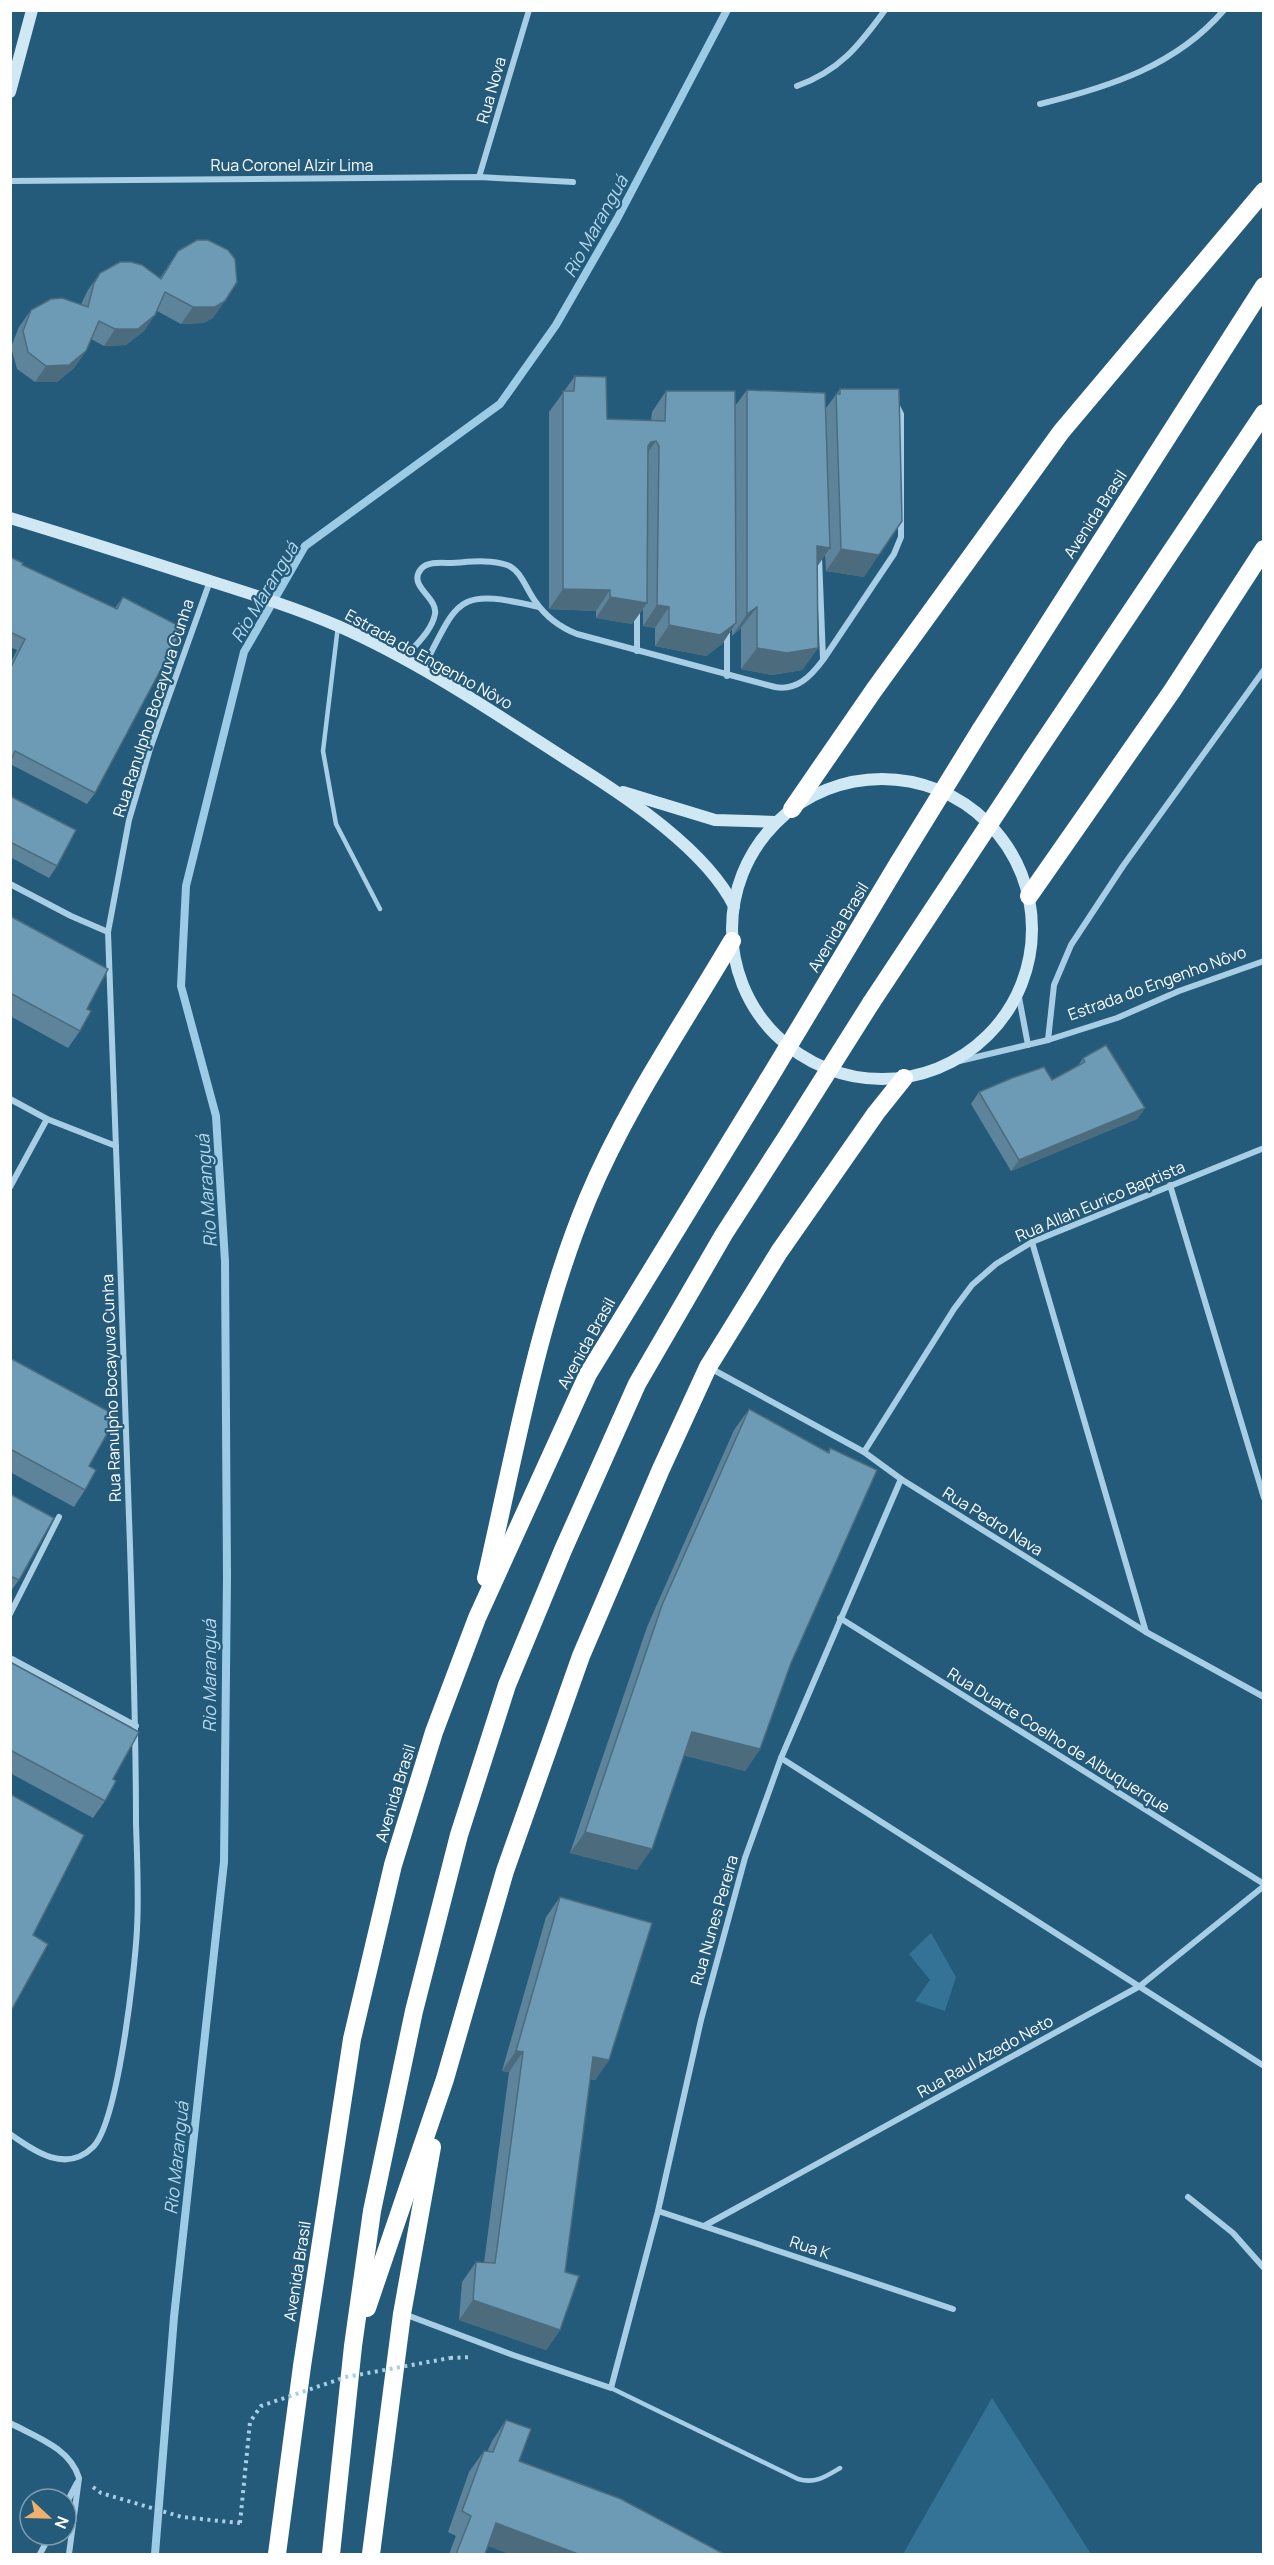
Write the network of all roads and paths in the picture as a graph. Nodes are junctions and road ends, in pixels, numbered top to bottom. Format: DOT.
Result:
graph roads {
  1 [pos="32,10"];
  2 [pos="529,10"];
  3 [pos="885,10"];
  4 [pos="1224,10"];
  5 [pos="797,86"];
  6 [pos="10,92"];
  7 [pos="1040,104"];
  8 [pos="479,177"];
  9 [pos="10,181"];
  10 [pos="573,182"];
  11 [pos="1263,191"];
  12 [pos="1263,286"];
  13 [pos="894,400"];
  14 [pos="1263,413"];
  15 [pos="10,518"];
  16 [pos="1263,549"];
  17 [pos="819,554"];
  18 [pos="210,581"];
  19 [pos="637,605"];
  20 [pos="539,607"];
  21 [pos="727,616"];
  22 [pos="338,627"];
  23 [pos="637,651"];
  24 [pos="403,660"];
  25 [pos="823,660"];
  26 [pos="422,670"];
  27 [pos="1263,670"];
  28 [pos="727,676"];
  29 [pos="613,789"];
  30 [pos="792,809"];
  31 [pos="776,822"];
  32 [pos="10,884"];
  33 [pos="1029,896"];
  34 [pos="734,906"];
  35 [pos="380,909"];
  36 [pos="108,932"];
  37 [pos="732,941"];
  38 [pos="1263,961"];
  39 [pos="1018,992"];
  40 [pos="1048,1040"];
  41 [pos="1028,1045"];
  42 [pos="951,1063"];
  43 [pos="904,1078"];
  44 [pos="10,1099"];
  45 [pos="47,1119"];
  46 [pos="116,1146"];
  47 [pos="1263,1148"];
  48 [pos="1170,1185"];
  49 [pos="10,1187"];
  50 [pos="1032,1242"];
  51 [pos="708,1367"];
  52 [pos="864,1452"];
  53 [pos="901,1479"];
  54 [pos="1263,1498"];
  55 [pos="59,1516"];
  56 [pos="10,1614"];
  57 [pos="477,1618"];
  58 [pos="840,1618"];
  59 [pos="1146,1632"];
  60 [pos="10,1658"];
  61 [pos="1263,1697"];
  62 [pos="135,1726"];
  63 [pos="781,1758"];
  64 [pos="1263,1885"];
  65 [pos="1140,1986"];
  66 [pos="1263,2066"];
  67 [pos="445,2079"];
  68 [pos="10,2134"];
  69 [pos="1188,2197"];
  70 [pos="658,2211"];
  71 [pos="704,2226"];
  72 [pos="1263,2268"];
  73 [pos="953,2309"];
  74 [pos="402,2314"];
  75 [pos="353,2346"];
  76 [pos="450,2358"];
  77 [pos="610,2388"];
  78 [pos="10,2423"];
  79 [pos="840,2468"];
  80 [pos="79,2478"];
  81 [pos="74,2487"];
  82 [pos="69,2554"];
  83 [pos="277,2554"];
  84 [pos="331,2554"];
  85 [pos="371,2554"];
  1 -- 6 [label="main road"];
  2 -- 8 [label="street, Rua Nova"];
  3 -- 5 [label="street"];
  4 -- 7 [label="street"];
  8 -- 9 [label="street, Rua Coronel Alzir Lima"];
  8 -- 10 [label="street, Rua Coronel Alzir Lima"];
  11 -- 30 [label="highway"];
  12 -- 57 [label="highway, Avenida Brasil, bridge"];
  13 -- 25 [label="street"];
  14 -- 75 [label="highway, bridge"];
  15 -- 18 [label="main road, Estrada do Engenho Nôvo"];
  16 -- 33 [label="highway"];
  17 -- 25 [label="street"];
  18 -- 22 [label="main road, Estrada do Engenho Nôvo"];
  18 -- 36 [label="street, Rua Ranulpho Bocayuva Cunha"];
  19 -- 23 [label="street"];
  20 -- 23 [label="street"];
  20 -- 24 [label="street"];
  20 -- 26 [label="street"];
  21 -- 28 [label="street"];
  22 -- 24 [label="main road, Estrada do Engenho Nôvo"];
  22 -- 35 [label="lane"];
  23 -- 28 [label="street"];
  24 -- 26 [label="main road, Estrada do Engenho Nôvo"];
  25 -- 28 [label="street"];
  26 -- 29 [label="main road, Estrada do Engenho Nôvo"];
  27 -- 40 [label="street"];
  29 -- 31 [label="main road, Estrada do Engenho Nôvo"];
  29 -- 34 [label="main road, Estrada do Engenho Nôvo"];
  30 -- 31 [label="main road"];
  30 -- 33 [label="main road"];
  31 -- 34 [label="main road"];
  32 -- 36 [label="street"];
  33 -- 39 [label="main road"];
  34 -- 37 [label="main road"];
  36 -- 46 [label="street, Rua Ranulpho Bocayuva Cunha"];
  37 -- 43 [label="main road"];
  37 -- 57 [label="highway"];
  38 -- 40 [label="street, Estrada do Engenho Nôvo"];
  39 -- 41 [label="street"];
  39 -- 42 [label="main road"];
  40 -- 41 [label="street, Estrada do Engenho Nôvo"];
  41 -- 42 [label="street, Estrada do Engenho Nôvo"];
  42 -- 43 [label="main road"];
  43 -- 51 [label="highway"];
  44 -- 45 [label="street"];
  45 -- 46 [label="street"];
  45 -- 49 [label="street"];
  46 -- 62 [label="street, Rua Ranulpho Bocayuva Cunha"];
  47 -- 48 [label="street, Rua Allah Eurico Baptista"];
  48 -- 50 [label="street, Rua Allah Eurico Baptista"];
  48 -- 54 [label="street"];
  50 -- 52 [label="street, Rua Allah Eurico Baptista"];
  50 -- 59 [label="street"];
  51 -- 52 [label="street, Rua Pedro Nava"];
  51 -- 67 [label="highway"];
  52 -- 53 [label="street, Rua Pedro Nava"];
  53 -- 58 [label="street, Rua Nunes Pereira"];
  53 -- 59 [label="street, Rua Pedro Nava"];
  55 -- 56 [label="street"];
  57 -- 83 [label="highway, Avenida Brasil"];
  58 -- 63 [label="street, Rua Nunes Pereira"];
  58 -- 64 [label="street, Rua Duarte Coelho de Albuquerque"];
  59 -- 61 [label="street, Rua Pedro Nava"];
  60 -- 62 [label="street"];
  62 -- 68 [label="street, Rua Ranulpho Bocayuva Cunha"];
  63 -- 65 [label="street"];
  63 -- 70 [label="street, Rua Nunes Pereira"];
  64 -- 65 [label="street, Rua Raul Azedo Neto"];
  65 -- 66 [label="street"];
  65 -- 71 [label="street, Rua Raul Azedo Neto"];
  67 -- 74 [label="highway"];
  67 -- 75 [label="highway"];
  69 -- 72 [label="street"];
  70 -- 71 [label="street, Rua K"];
  70 -- 77 [label="street, Rua Nunes Pereira"];
  71 -- 73 [label="street, Rua K"];
  74 -- 77 [label="street"];
  74 -- 85 [label="highway"];
  75 -- 84 [label="highway"];
  76 -- 80 [label="path, bridge"];
  77 -- 79 [label="lane"];
  78 -- 80 [label="street"];
  80 -- 81 [label="street"];
  80 -- 82 [label="street"];
}
